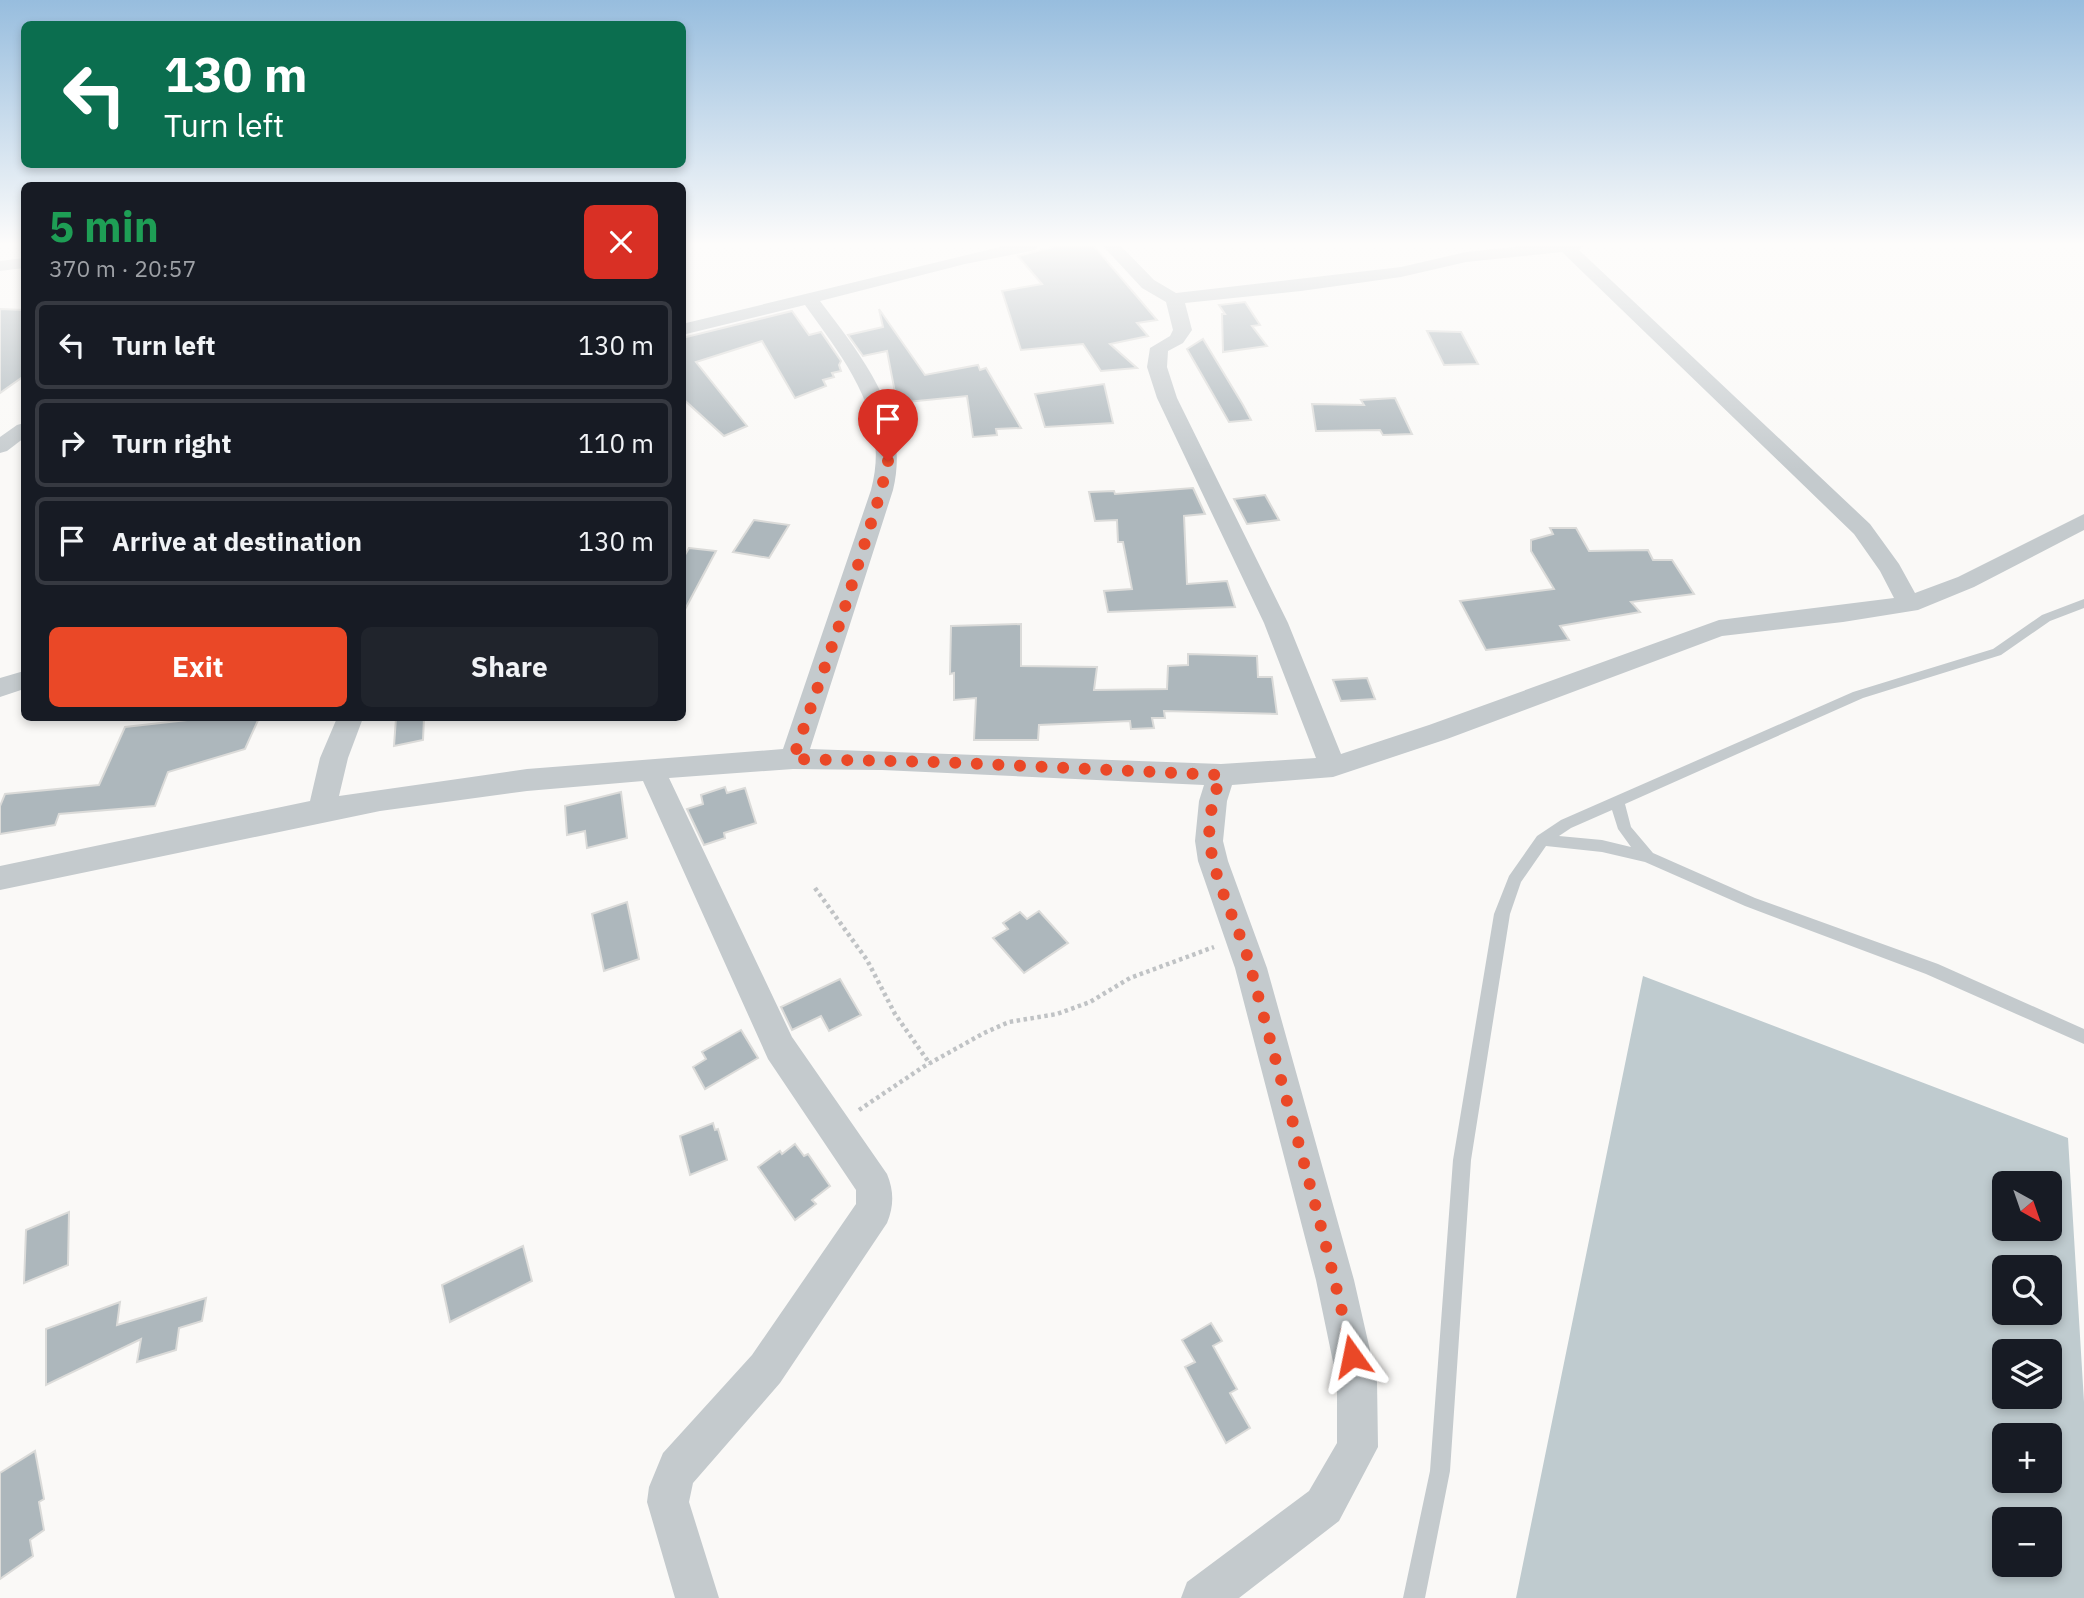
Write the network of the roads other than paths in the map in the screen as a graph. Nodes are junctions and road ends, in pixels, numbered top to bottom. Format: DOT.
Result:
graph roads {
  1 [pos="716,321"];
  2 [pos="825,321"];
  3 [pos="1182,321"];
  4 [pos="1646,321"];
  5 [pos="686,329"];
  6 [pos="21,431"];
  7 [pos="21,441"];
  8 [pos="1,446"];
  9 [pos="2084,521"];
  10 [pos="2084,603"];
  11 [pos="1909,604"];
  12 [pos="21,681"];
  13 [pos="0,688"];
  14 [pos="349,721"];
  15 [pos="793,759"];
  16 [pos="1334,767"];
  17 [pos="652,771"];
  18 [pos="1221,775"];
  19 [pos="1618,802"];
  20 [pos="322,810"];
  21 [pos="1542,840"];
  22 [pos="1648,857"];
  23 [pos="0,877"];
  24 [pos="2084,1037"];
  25 [pos="697,1598"];
  26 [pos="1203,1598"];
  27 [pos="1414,1598"];
  1 -- 5 [label="street"];
  2 -- 15 [label="street"];
  3 -- 16 [label="street"];
  4 -- 11 [label="street"];
  6 -- 8 [label="street"];
  7 -- 8 [label="street"];
  9 -- 11 [label="street"];
  10 -- 19 [label="lane"];
  11 -- 16 [label="street"];
  12 -- 13 [label="street"];
  14 -- 20 [label="street"];
  15 -- 17 [label="street"];
  15 -- 18 [label="street"];
  16 -- 18 [label="street"];
  17 -- 20 [label="street"];
  17 -- 25 [label="street"];
  18 -- 26 [label="street"];
  19 -- 21 [label="lane"];
  19 -- 22 [label="lane"];
  20 -- 23 [label="street"];
  21 -- 22 [label="lane"];
  21 -- 27 [label="lane"];
  22 -- 24 [label="lane"];
}
